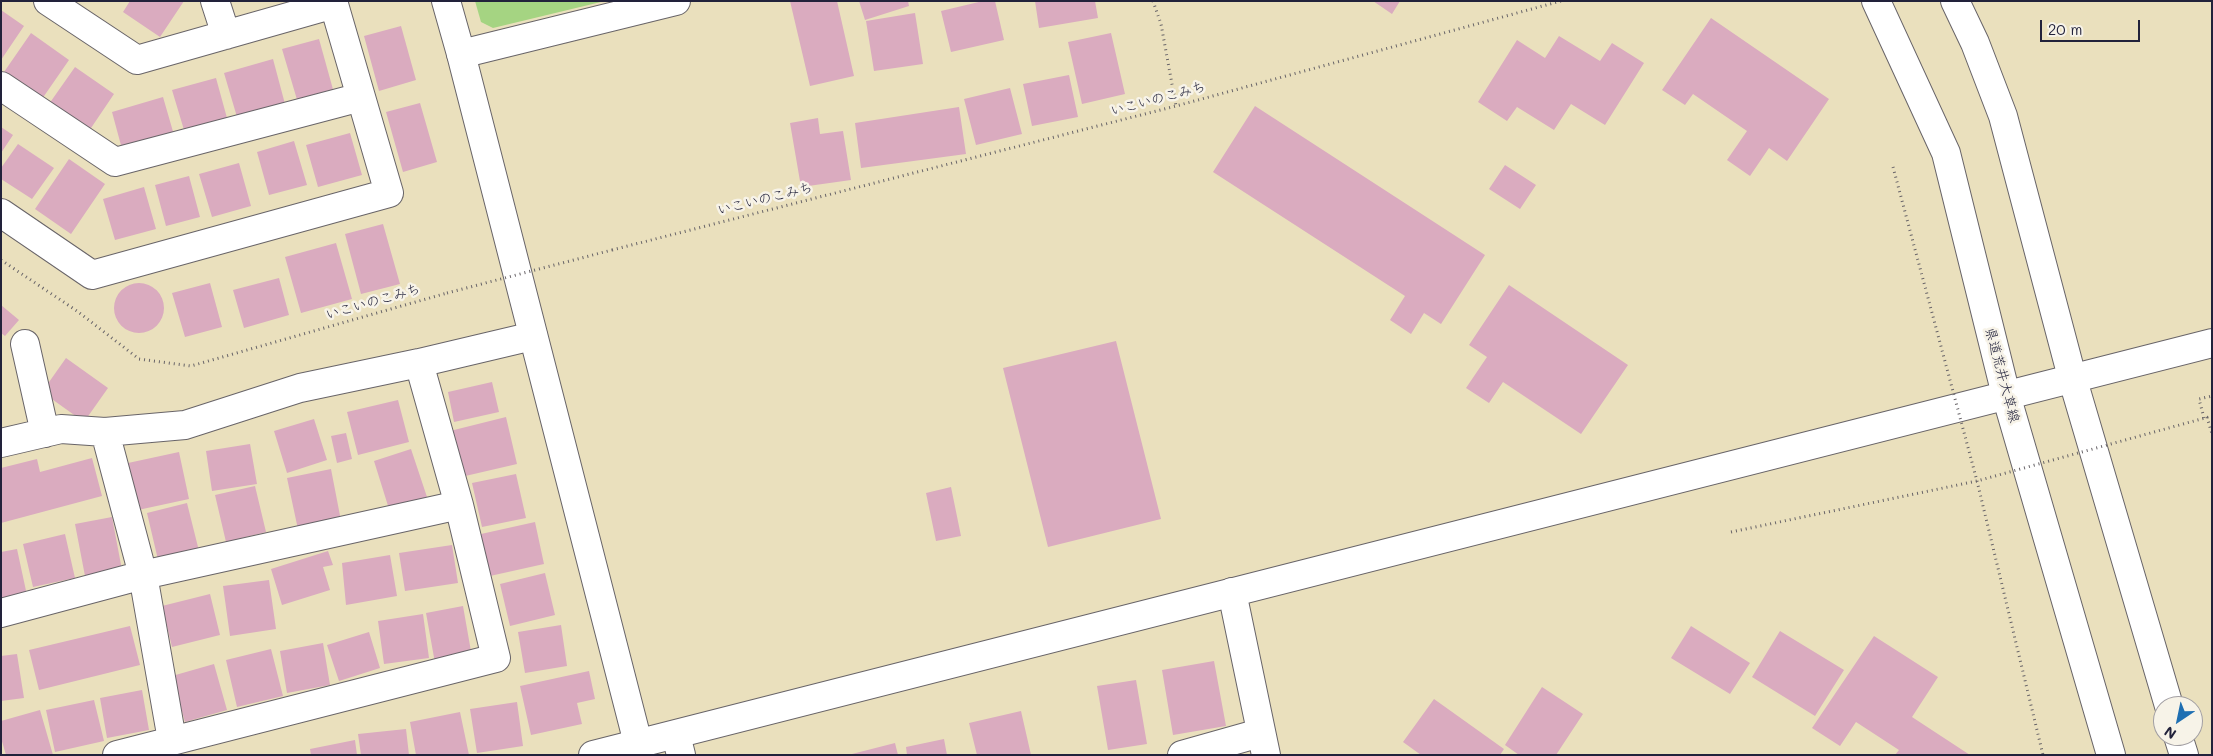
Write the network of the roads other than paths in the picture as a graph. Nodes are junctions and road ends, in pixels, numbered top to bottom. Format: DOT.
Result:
graph roads {
  1 [pos="48,1"];
  2 [pos="215,1"];
  3 [pos="446,1"];
  4 [pos="676,1"];
  5 [pos="1876,1"];
  6 [pos="1955,1"];
  7 [pos="334,3"];
  8 [pos="226,35"];
  9 [pos="462,54"];
  10 [pos="1,86"];
  11 [pos="361,97"];
  12 [pos="1,214"];
  13 [pos="533,336"];
  14 [pos="2212,342"];
  15 [pos="25,344"];
  16 [pos="419,363"];
  17 [pos="2072,377"];
  18 [pos="2006,395"];
  19 [pos="105,432"];
  20 [pos="45,433"];
  21 [pos="1,443"];
  22 [pos="459,505"];
  23 [pos="143,575"];
  24 [pos="1232,592"];
  25 [pos="1,613"];
  26 [pos="2166,696"];
  27 [pos="172,740"];
  28 [pos="638,743"];
  29 [pos="1263,744"];
  30 [pos="679,745"];
  31 [pos="117,755"];
  32 [pos="593,755"];
  33 [pos="1182,755"];
  34 [pos="2111,755"];
  1 -- 8 [label="street"];
  2 -- 8 [label="street"];
  3 -- 9 [label="street"];
  4 -- 9 [label="street"];
  5 -- 18 [label="street, 県道荒井大草線"];
  6 -- 17 [label="street"];
  7 -- 8 [label="street"];
  7 -- 11 [label="street"];
  9 -- 13 [label="street"];
  10 -- 11 [label="street"];
  11 -- 12 [label="street"];
  13 -- 16 [label="street"];
  13 -- 28 [label="street"];
  14 -- 17 [label="street"];
  15 -- 20 [label="street"];
  16 -- 19 [label="street"];
  16 -- 22 [label="street"];
  17 -- 18 [label="street"];
  17 -- 26 [label="street"];
  18 -- 24 [label="street"];
  18 -- 34 [label="street, 県道荒井大草線"];
  19 -- 20 [label="street"];
  19 -- 23 [label="street"];
  20 -- 21 [label="street"];
  22 -- 23 [label="street"];
  22 -- 27 [label="street"];
  23 -- 25 [label="street"];
  23 -- 27 [label="street"];
  24 -- 29 [label="street"];
  24 -- 30 [label="street"];
  27 -- 31 [label="street"];
  28 -- 30 [label="street"];
  28 -- 32 [label="street"];
  29 -- 33 [label="street"];
}
